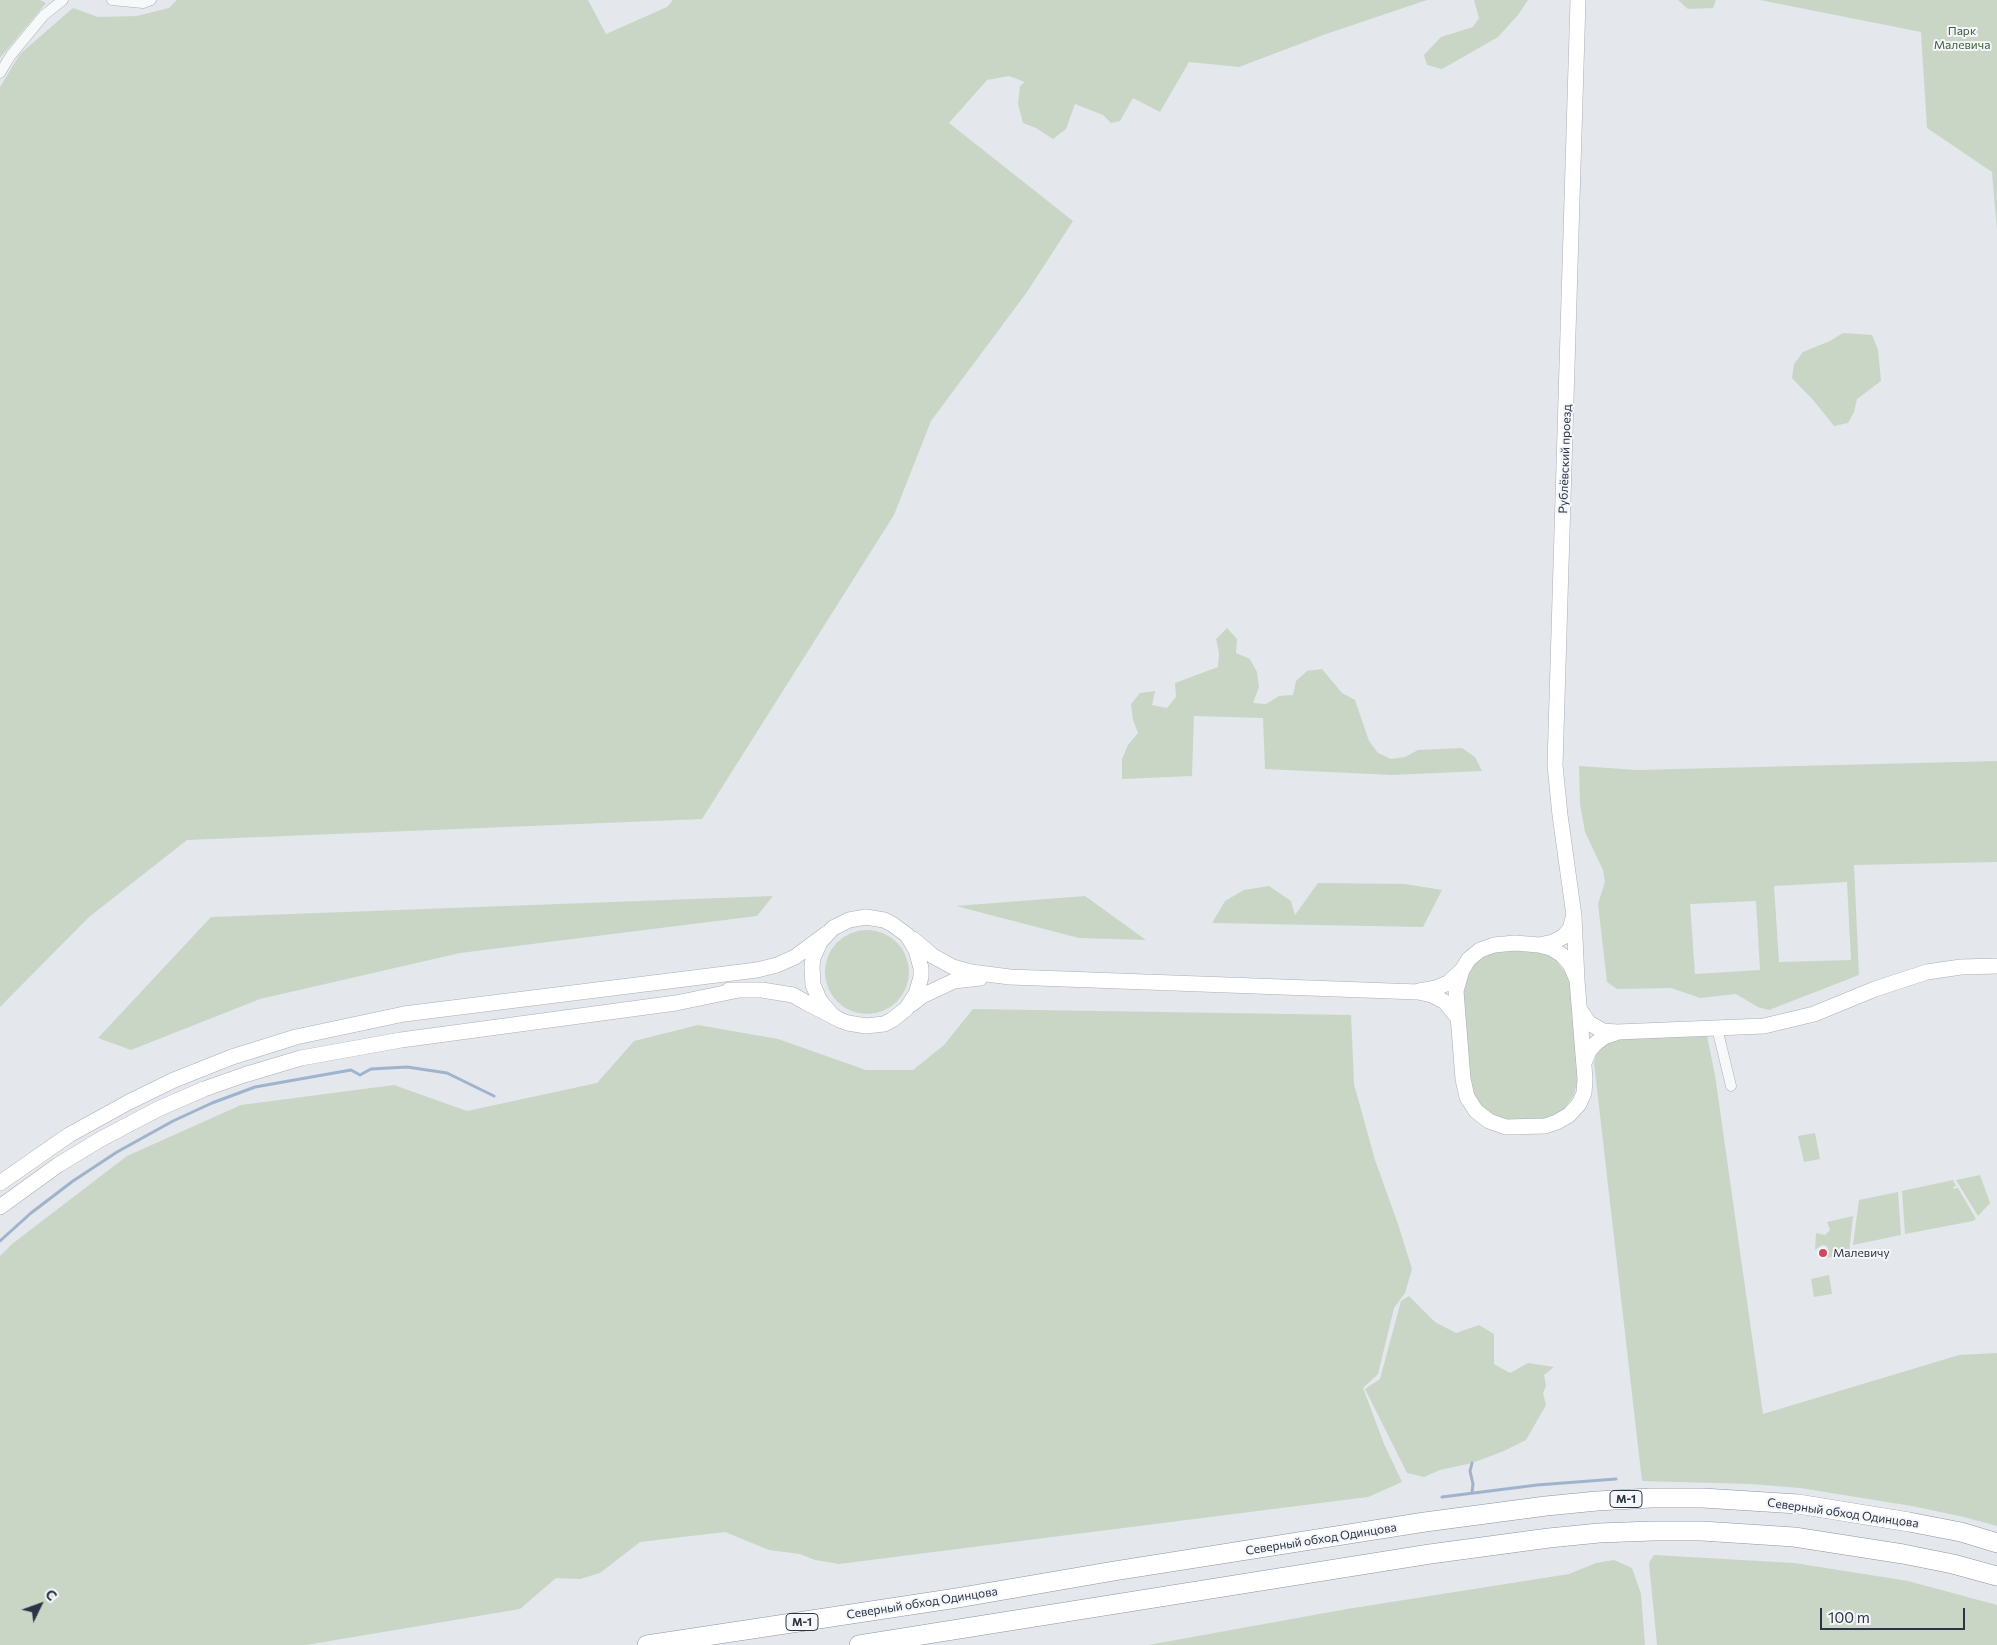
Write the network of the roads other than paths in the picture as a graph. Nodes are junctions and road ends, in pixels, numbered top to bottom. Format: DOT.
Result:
graph roads {
  1 [pos="63,0"];
  2 [pos="112,0"];
  3 [pos="151,0"];
  4 [pos="1578,0"];
  5 [pos="0,73"];
  6 [pos="1574,916"];
  7 [pos="900,929"];
  8 [pos="826,934"];
  9 [pos="1539,945"];
  10 [pos="1997,966"];
  11 [pos="1462,970"];
  12 [pos="1010,977"];
  13 [pos="1577,980"];
  14 [pos="606,990"];
  15 [pos="739,990"];
  16 [pos="1418,992"];
  17 [pos="1580,1009"];
  18 [pos="900,1015"];
  19 [pos="1458,1018"];
  20 [pos="840,1020"];
  21 [pos="1717,1028"];
  22 [pos="1617,1032"];
  23 [pos="1584,1063"];
  24 [pos="1731,1086"];
  25 [pos="0,1183"];
  26 [pos="0,1207"];
  27 [pos="1997,1542"];
  28 [pos="1997,1576"];
  29 [pos="648,1645"];
  30 [pos="859,1645"];
  1 -- 5 [label="street"];
  2 -- 3 [label="street"];
  4 -- 6 [label="street, Рублёвский проезд"];
  6 -- 9 [label="street"];
  6 -- 13 [label="street, Рублёвский проезд"];
  7 -- 8 [label="street"];
  7 -- 12 [label="street"];
  7 -- 18 [label="street"];
  8 -- 14 [label="street"];
  8 -- 20 [label="street"];
  9 -- 11 [label="street"];
  9 -- 13 [label="street"];
  10 -- 21 [label="street"];
  11 -- 16 [label="street"];
  11 -- 19 [label="street"];
  12 -- 16 [label="street"];
  12 -- 18 [label="street"];
  13 -- 17 [label="street"];
  14 -- 15 [label="street"];
  14 -- 25 [label="street"];
  15 -- 20 [label="street"];
  15 -- 26 [label="street"];
  16 -- 19 [label="street"];
  17 -- 22 [label="street"];
  17 -- 23 [label="street"];
  18 -- 20 [label="street"];
  19 -- 23 [label="street"];
  21 -- 22 [label="street"];
  21 -- 24 [label="street"];
  22 -- 23 [label="street"];
  27 -- 29 [label="highway, Северный обход Одинцова / М-1"];
  28 -- 30 [label="highway"];
}
